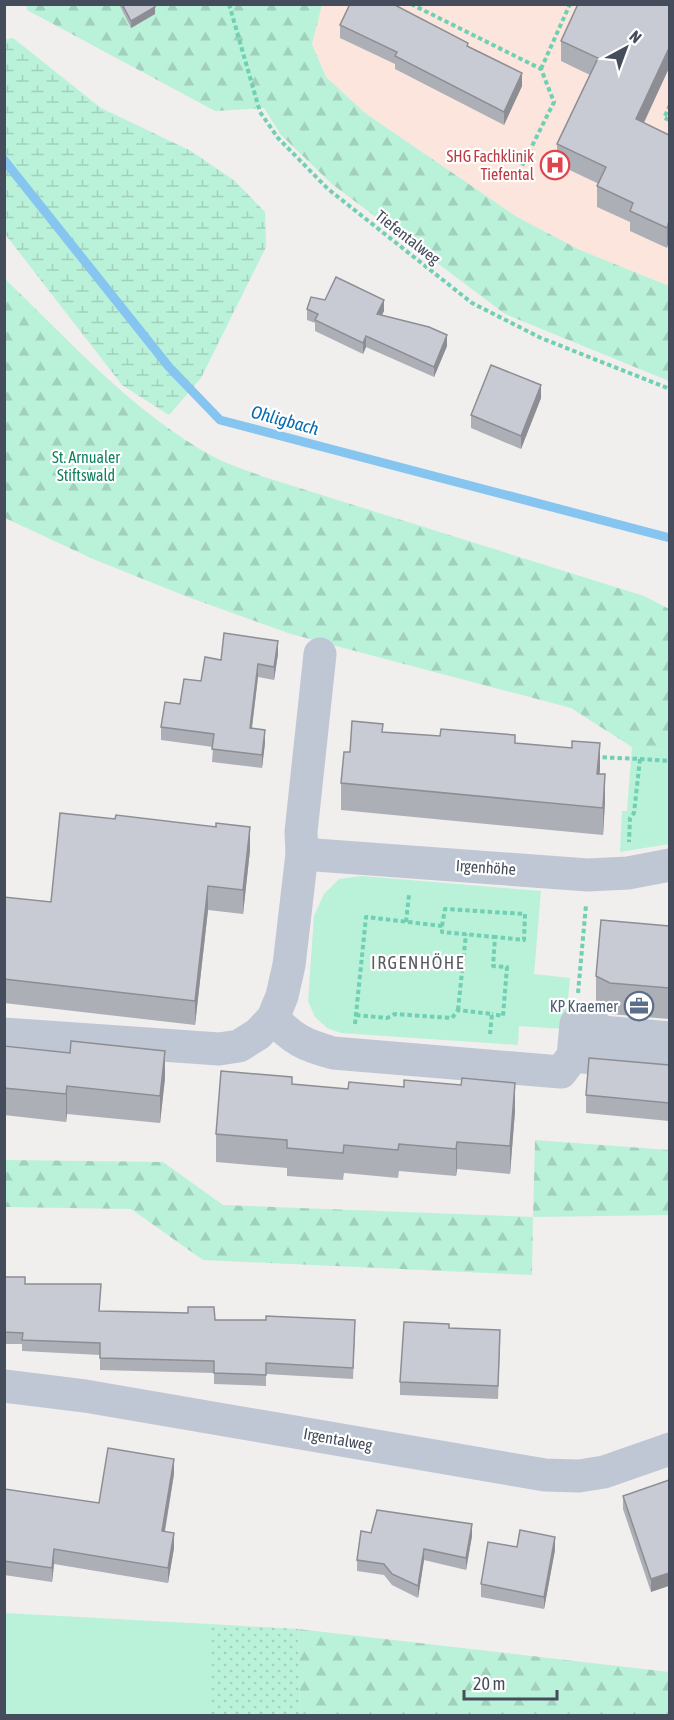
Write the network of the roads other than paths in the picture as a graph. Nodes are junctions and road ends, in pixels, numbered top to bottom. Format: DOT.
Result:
graph roads {
  1 [pos="320,654"];
  2 [pos="302,854"];
  3 [pos="669,865"];
  4 [pos="273,1018"];
  5 [pos="4,1034"];
  6 [pos="669,1038"];
  7 [pos="573,1056"];
  8 [pos="669,1065"];
  9 [pos="4,1386"];
  10 [pos="669,1449"];
  1 -- 2 [label="street"];
  2 -- 3 [label="street, Irgenhöhe"];
  2 -- 4 [label="street"];
  4 -- 5 [label="street"];
  4 -- 7 [label="street"];
  6 -- 7 [label="street"];
  7 -- 8 [label="street"];
  9 -- 10 [label="street, Irgentalweg"];
}
